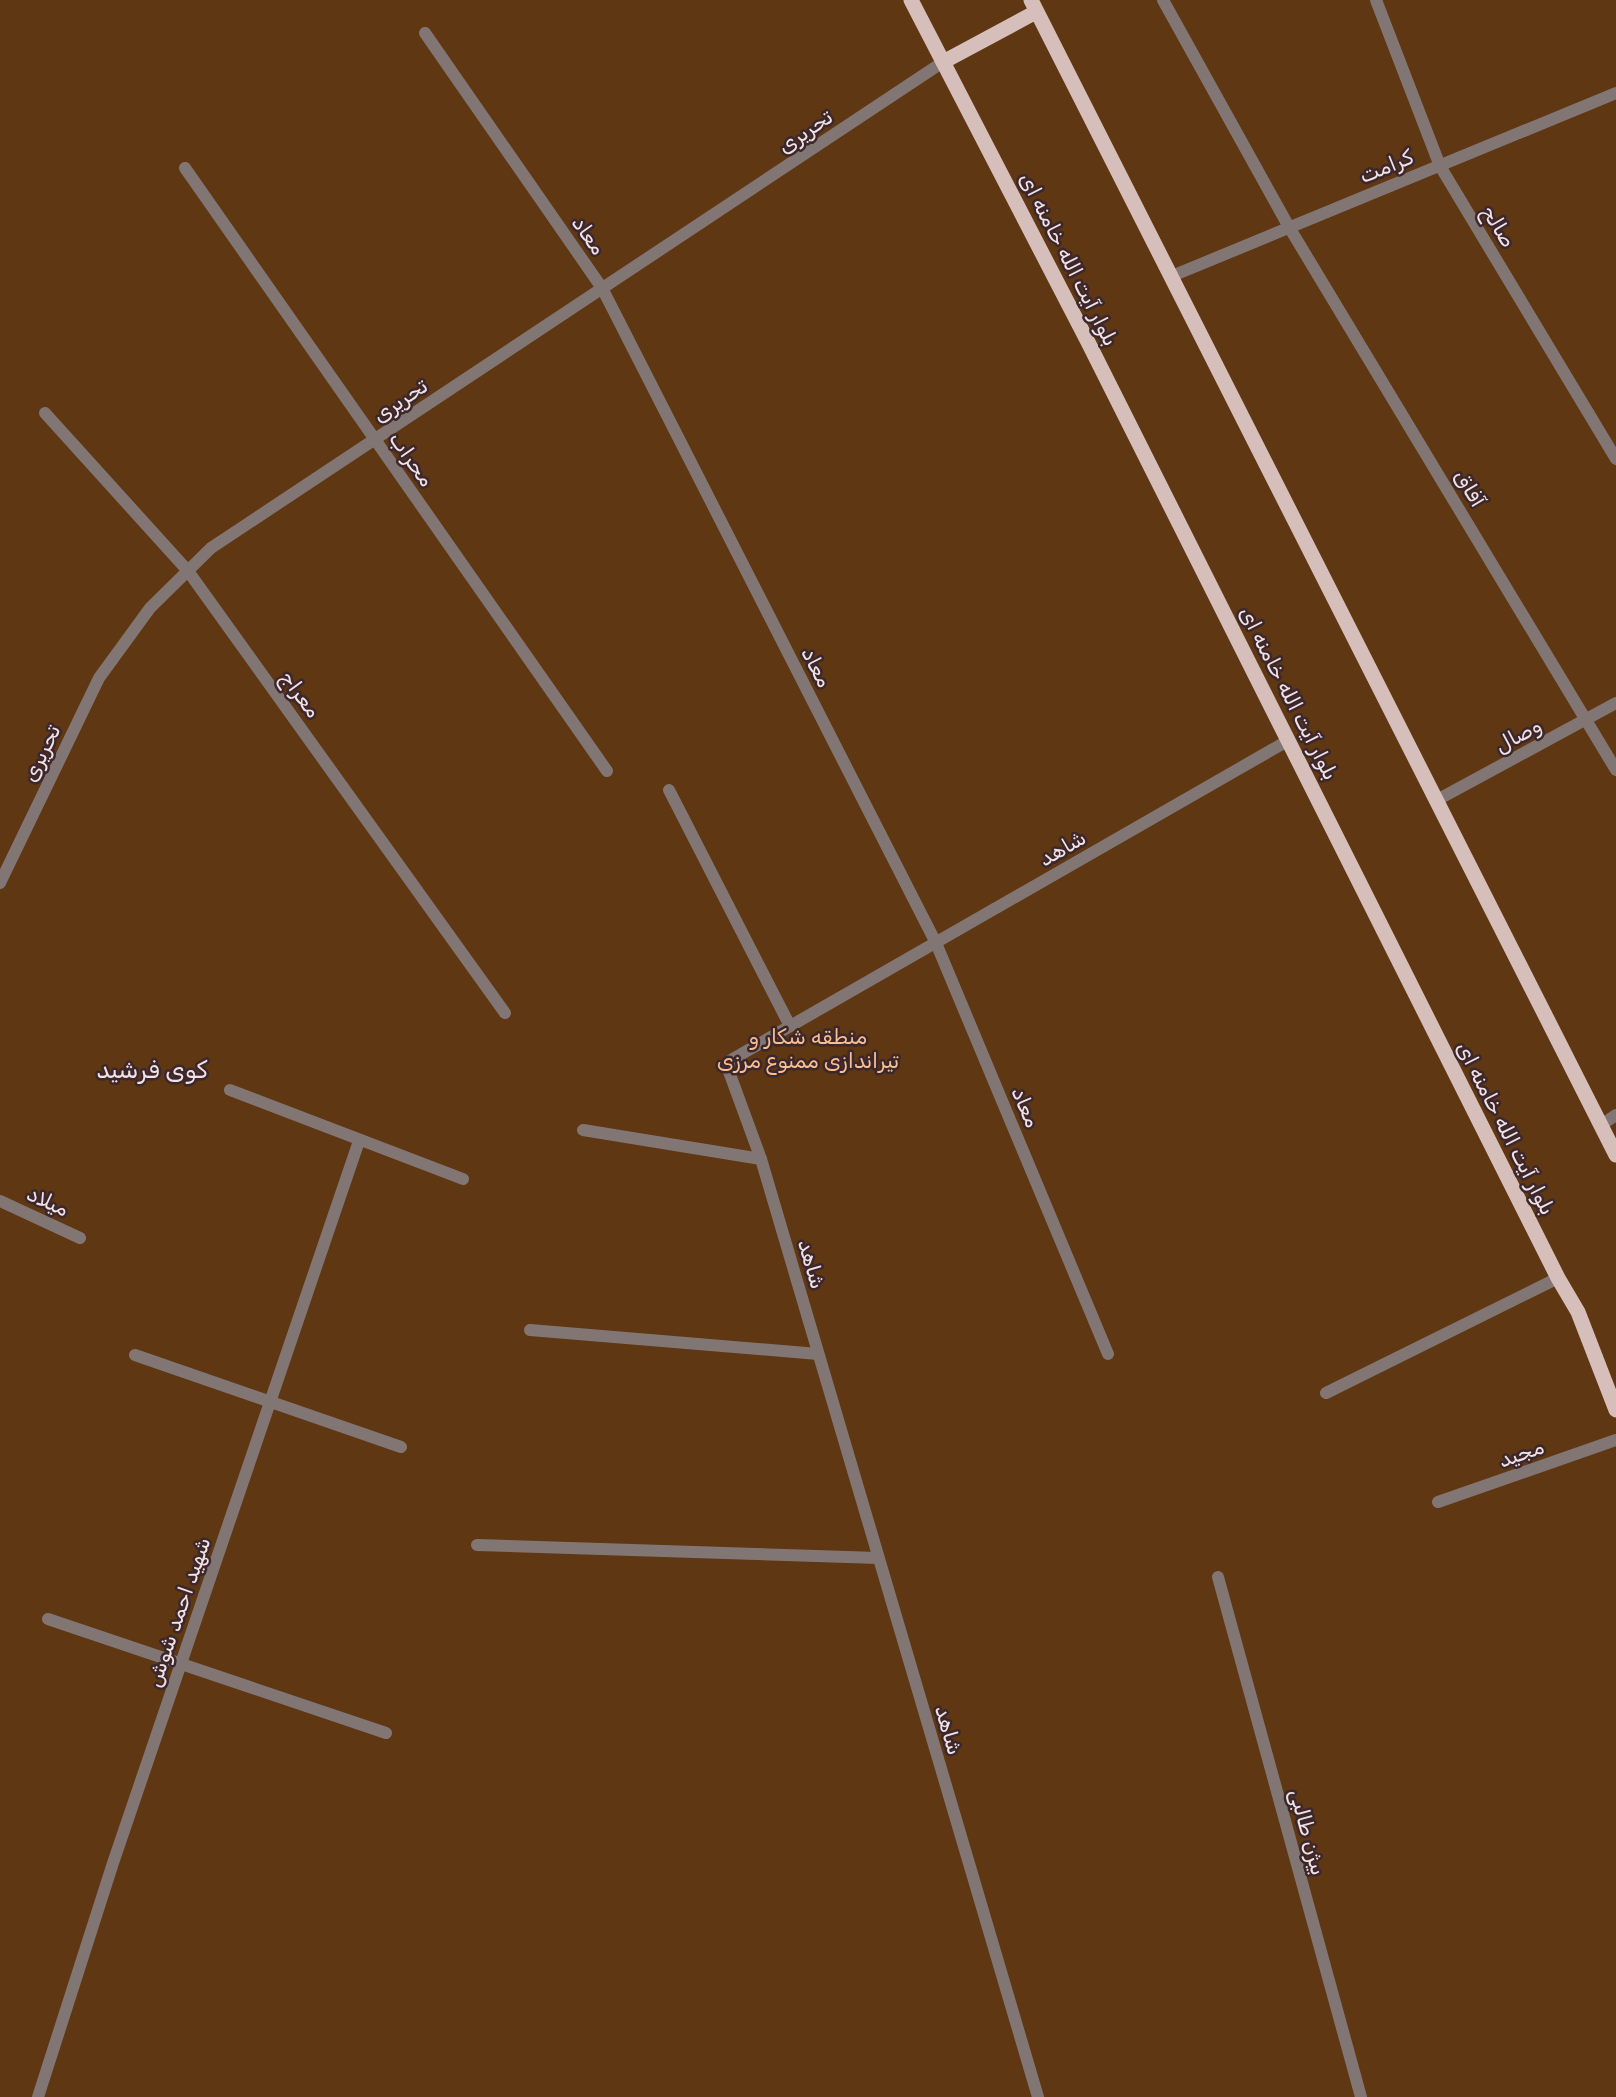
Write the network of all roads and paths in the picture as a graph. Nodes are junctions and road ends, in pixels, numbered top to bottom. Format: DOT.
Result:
graph roads {
  1 [pos="911,0"];
  2 [pos="1164,0"];
  3 [pos="1376,0"];
  4 [pos="1034,6"];
  5 [pos="425,33"];
  6 [pos="943,62"];
  7 [pos="1616,93"];
  8 [pos="1440,166"];
  9 [pos="185,168"];
  10 [pos="1289,227"];
  11 [pos="1172,276"];
  12 [pos="603,288"];
  13 [pos="45,413"];
  14 [pos="375,440"];
  15 [pos="1616,459"];
  16 [pos="188,571"];
  17 [pos="1616,703"];
  18 [pos="1587,720"];
  19 [pos="1289,740"];
  20 [pos="1616,770"];
  21 [pos="607,771"];
  22 [pos="669,790"];
  23 [pos="1437,800"];
  24 [pos="0,884"];
  25 [pos="936,943"];
  26 [pos="505,1013"];
  27 [pos="790,1026"];
  28 [pos="230,1090"];
  29 [pos="1616,1115"];
  30 [pos="1601,1125"];
  31 [pos="583,1130"];
  32 [pos="359,1141"];
  33 [pos="1616,1155"];
  34 [pos="761,1159"];
  35 [pos="463,1179"];
  36 [pos="0,1201"];
  37 [pos="80,1238"];
  38 [pos="1558,1278"];
  39 [pos="530,1330"];
  40 [pos="818,1354"];
  41 [pos="1108,1354"];
  42 [pos="135,1355"];
  43 [pos="1326,1393"];
  44 [pos="270,1402"];
  45 [pos="1616,1410"];
  46 [pos="1616,1440"];
  47 [pos="401,1448"];
  48 [pos="1438,1502"];
  49 [pos="477,1545"];
  50 [pos="878,1558"];
  51 [pos="1218,1577"];
  52 [pos="48,1618"];
  53 [pos="181,1663"];
  54 [pos="386,1733"];
  55 [pos="38,2097"];
  56 [pos="1038,2097"];
  57 [pos="1361,2097"];
  1 -- 6 [label="main road, بلوار آیت الله خامنه ای"];
  2 -- 10 [label="street, آفاق"];
  3 -- 8 [label="street, صالح"];
  4 -- 6 [label="main road"];
  4 -- 11 [label="main road"];
  5 -- 12 [label="street, معاد"];
  6 -- 12 [label="street, تحریری"];
  6 -- 19 [label="main road, بلوار آیت الله خامنه ای"];
  7 -- 8 [label="street, کرامت"];
  8 -- 10 [label="street, کرامت"];
  8 -- 15 [label="street, صالح"];
  9 -- 14 [label="street, محراب"];
  10 -- 11 [label="street, کرامت"];
  10 -- 18 [label="street, آفاق"];
  11 -- 23 [label="main road"];
  12 -- 14 [label="street, تحریری"];
  12 -- 25 [label="street, معاد"];
  13 -- 16 [label="street, معراج"];
  14 -- 16 [label="street, تحریری"];
  14 -- 21 [label="street, محراب"];
  16 -- 24 [label="street, تحریری"];
  16 -- 26 [label="street, معراج"];
  17 -- 18 [label="street, وصال"];
  18 -- 20 [label="street, آفاق"];
  18 -- 23 [label="street, وصال"];
  19 -- 25 [label="street, شاهد"];
  19 -- 38 [label="main road, بلوار آیت الله خامنه ای"];
  22 -- 27 [label="street"];
  23 -- 30 [label="main road"];
  25 -- 27 [label="street, شاهد"];
  25 -- 41 [label="street, معاد"];
  27 -- 34 [label="street, شاهد"];
  28 -- 32 [label="street"];
  29 -- 30 [label="street"];
  30 -- 33 [label="main road"];
  31 -- 34 [label="street"];
  32 -- 35 [label="street"];
  32 -- 44 [label="street, شهید احمد شوش"];
  34 -- 40 [label="street, شاهد"];
  36 -- 37 [label="street, میلاد"];
  38 -- 43 [label="street"];
  38 -- 45 [label="main road, بلوار آیت الله خامنه ای"];
  39 -- 40 [label="street"];
  40 -- 50 [label="street, شاهد"];
  42 -- 44 [label="street"];
  44 -- 47 [label="street"];
  44 -- 53 [label="street, شهید احمد شوش"];
  46 -- 48 [label="street, مجید"];
  49 -- 50 [label="street"];
  50 -- 56 [label="street, شاهد"];
  51 -- 57 [label="street, بیژن طالبی"];
  52 -- 53 [label="street"];
  53 -- 54 [label="street"];
  53 -- 55 [label="street, شهید احمد شوش"];
}
